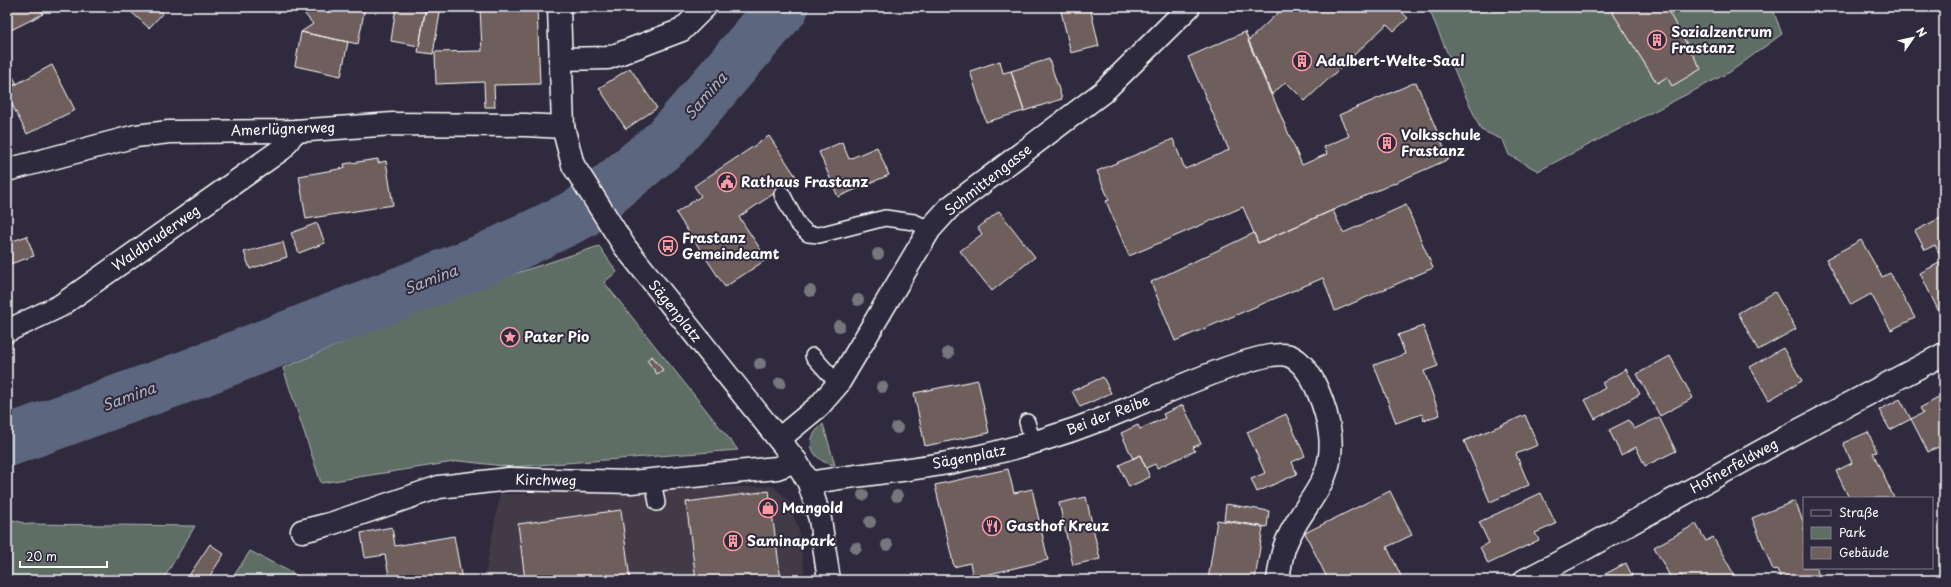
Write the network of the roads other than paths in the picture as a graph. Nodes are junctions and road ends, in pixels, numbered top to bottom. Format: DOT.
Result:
graph roads {
  1 [pos="559,7"];
  2 [pos="705,7"];
  3 [pos="1189,7"];
  4 [pos="560,59"];
  5 [pos="563,127"];
  6 [pos="295,131"];
  7 [pos="7,170"];
  8 [pos="782,194"];
  9 [pos="930,229"];
  10 [pos="7,331"];
  11 [pos="1944,354"];
  12 [pos="813,356"];
  13 [pos="838,384"];
  14 [pos="1027,422"];
  15 [pos="779,439"];
  16 [pos="1033,443"];
  17 [pos="796,461"];
  18 [pos="652,480"];
  19 [pos="808,483"];
  20 [pos="656,503"];
  21 [pos="302,531"];
  22 [pos="829,580"];
  23 [pos="1278,580"];
  24 [pos="1524,580"];
  1 -- 4 [label="street, Sägenplatz"];
  2 -- 4 [label="street"];
  3 -- 9 [label="street, Schmittengasse"];
  4 -- 5 [label="street, Sägenplatz"];
  5 -- 6 [label="street, Amerlügnerweg"];
  5 -- 15 [label="street, Sägenplatz"];
  6 -- 7 [label="street, Amerlügnerweg"];
  6 -- 10 [label="street, Waldbruderweg"];
  8 -- 9 [label="lane"];
  9 -- 13 [label="street, Schmittengasse"];
  11 -- 24 [label="street, Hofnerfeldweg"];
  12 -- 13 [label="lane"];
  13 -- 15 [label="street, Schmittengasse"];
  14 -- 16 [label="lane"];
  15 -- 17 [label="street, Sägenplatz"];
  16 -- 19 [label="street, Sägenplatz"];
  16 -- 23 [label="street, Bei der Reibe"];
  17 -- 18 [label="street, Kirchweg"];
  17 -- 19 [label="street, Sägenplatz"];
  18 -- 20 [label="lane"];
  18 -- 21 [label="street, Kirchweg"];
  19 -- 22 [label="street, Sägenplatz"];
}
